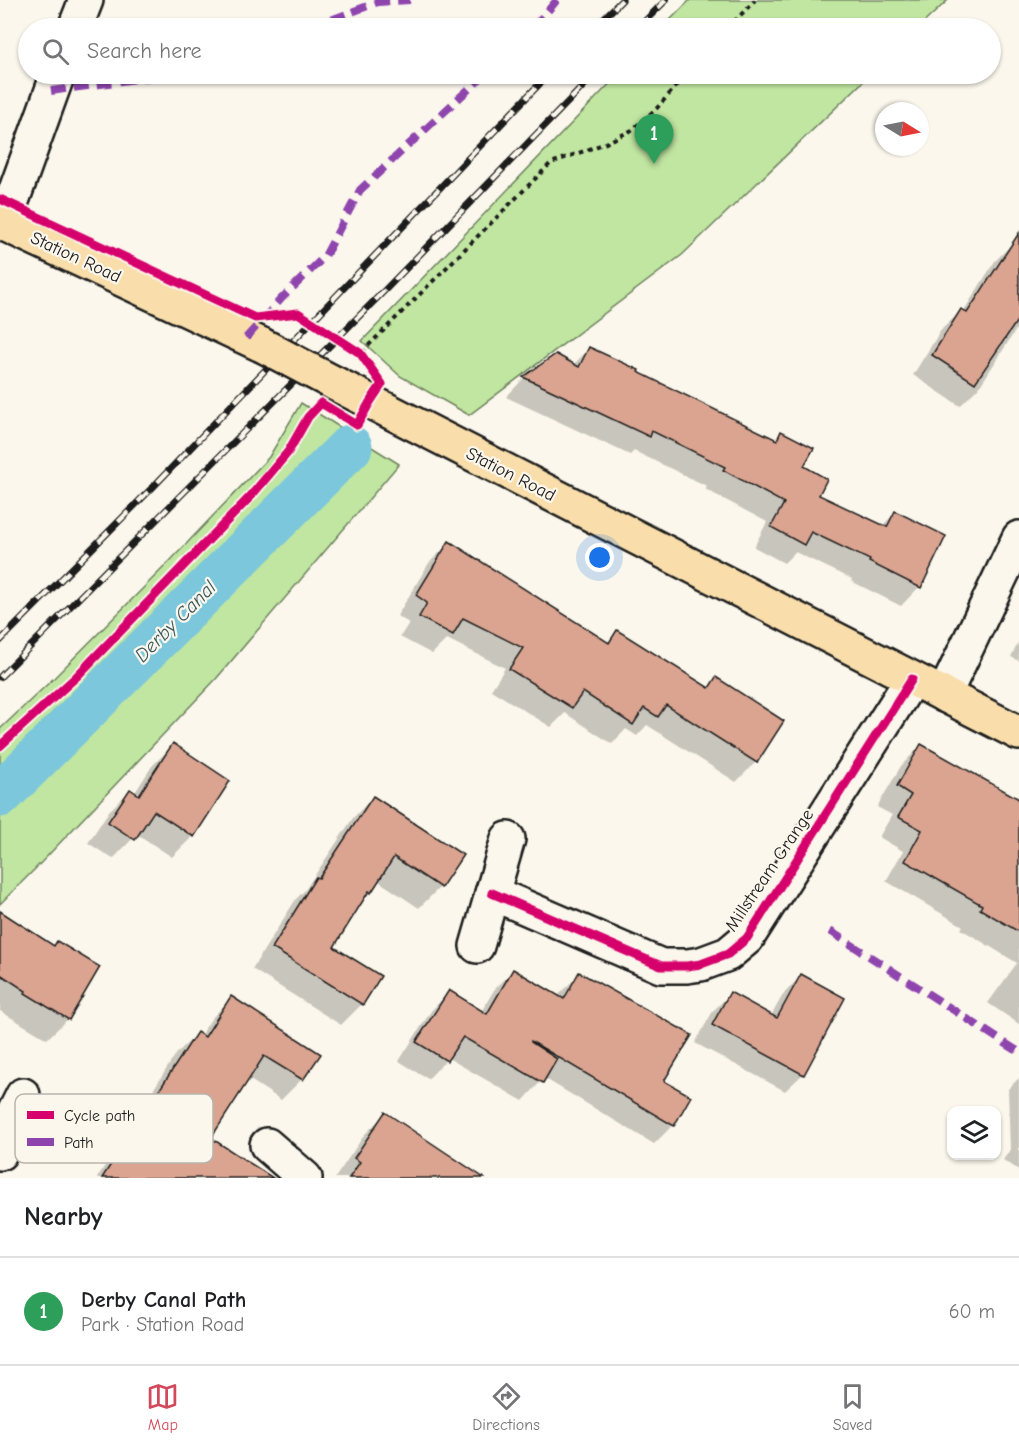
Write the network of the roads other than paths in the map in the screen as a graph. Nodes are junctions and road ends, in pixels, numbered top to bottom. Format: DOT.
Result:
graph roads {
  1 [pos="86,0"];
  2 [pos="79,18"];
  3 [pos="54,84"];
  4 [pos="2,222"];
  5 [pos="1019,538"];
  6 [pos="912,679"];
  7 [pos="944,695"];
  8 [pos="1019,732"];
  9 [pos="508,839"];
  10 [pos="492,893"];
  11 [pos="477,946"];
  12 [pos="15,1111"];
  13 [pos="267,1145"];
  14 [pos="0,1153"];
  15 [pos="305,1178"];
  1 -- 2 [label="street"];
  3 -- 4 [label="street"];
  4 -- 6 [label="main road, Station Road, bridge"];
  5 -- 7 [label="street"];
  6 -- 7 [label="main road, Station Road"];
  6 -- 10 [label="street, Millstream Grange"];
  7 -- 8 [label="main road, Station Road"];
  9 -- 10 [label="street"];
  10 -- 11 [label="street"];
  12 -- 14 [label="street"];
  13 -- 15 [label="street"];
}
